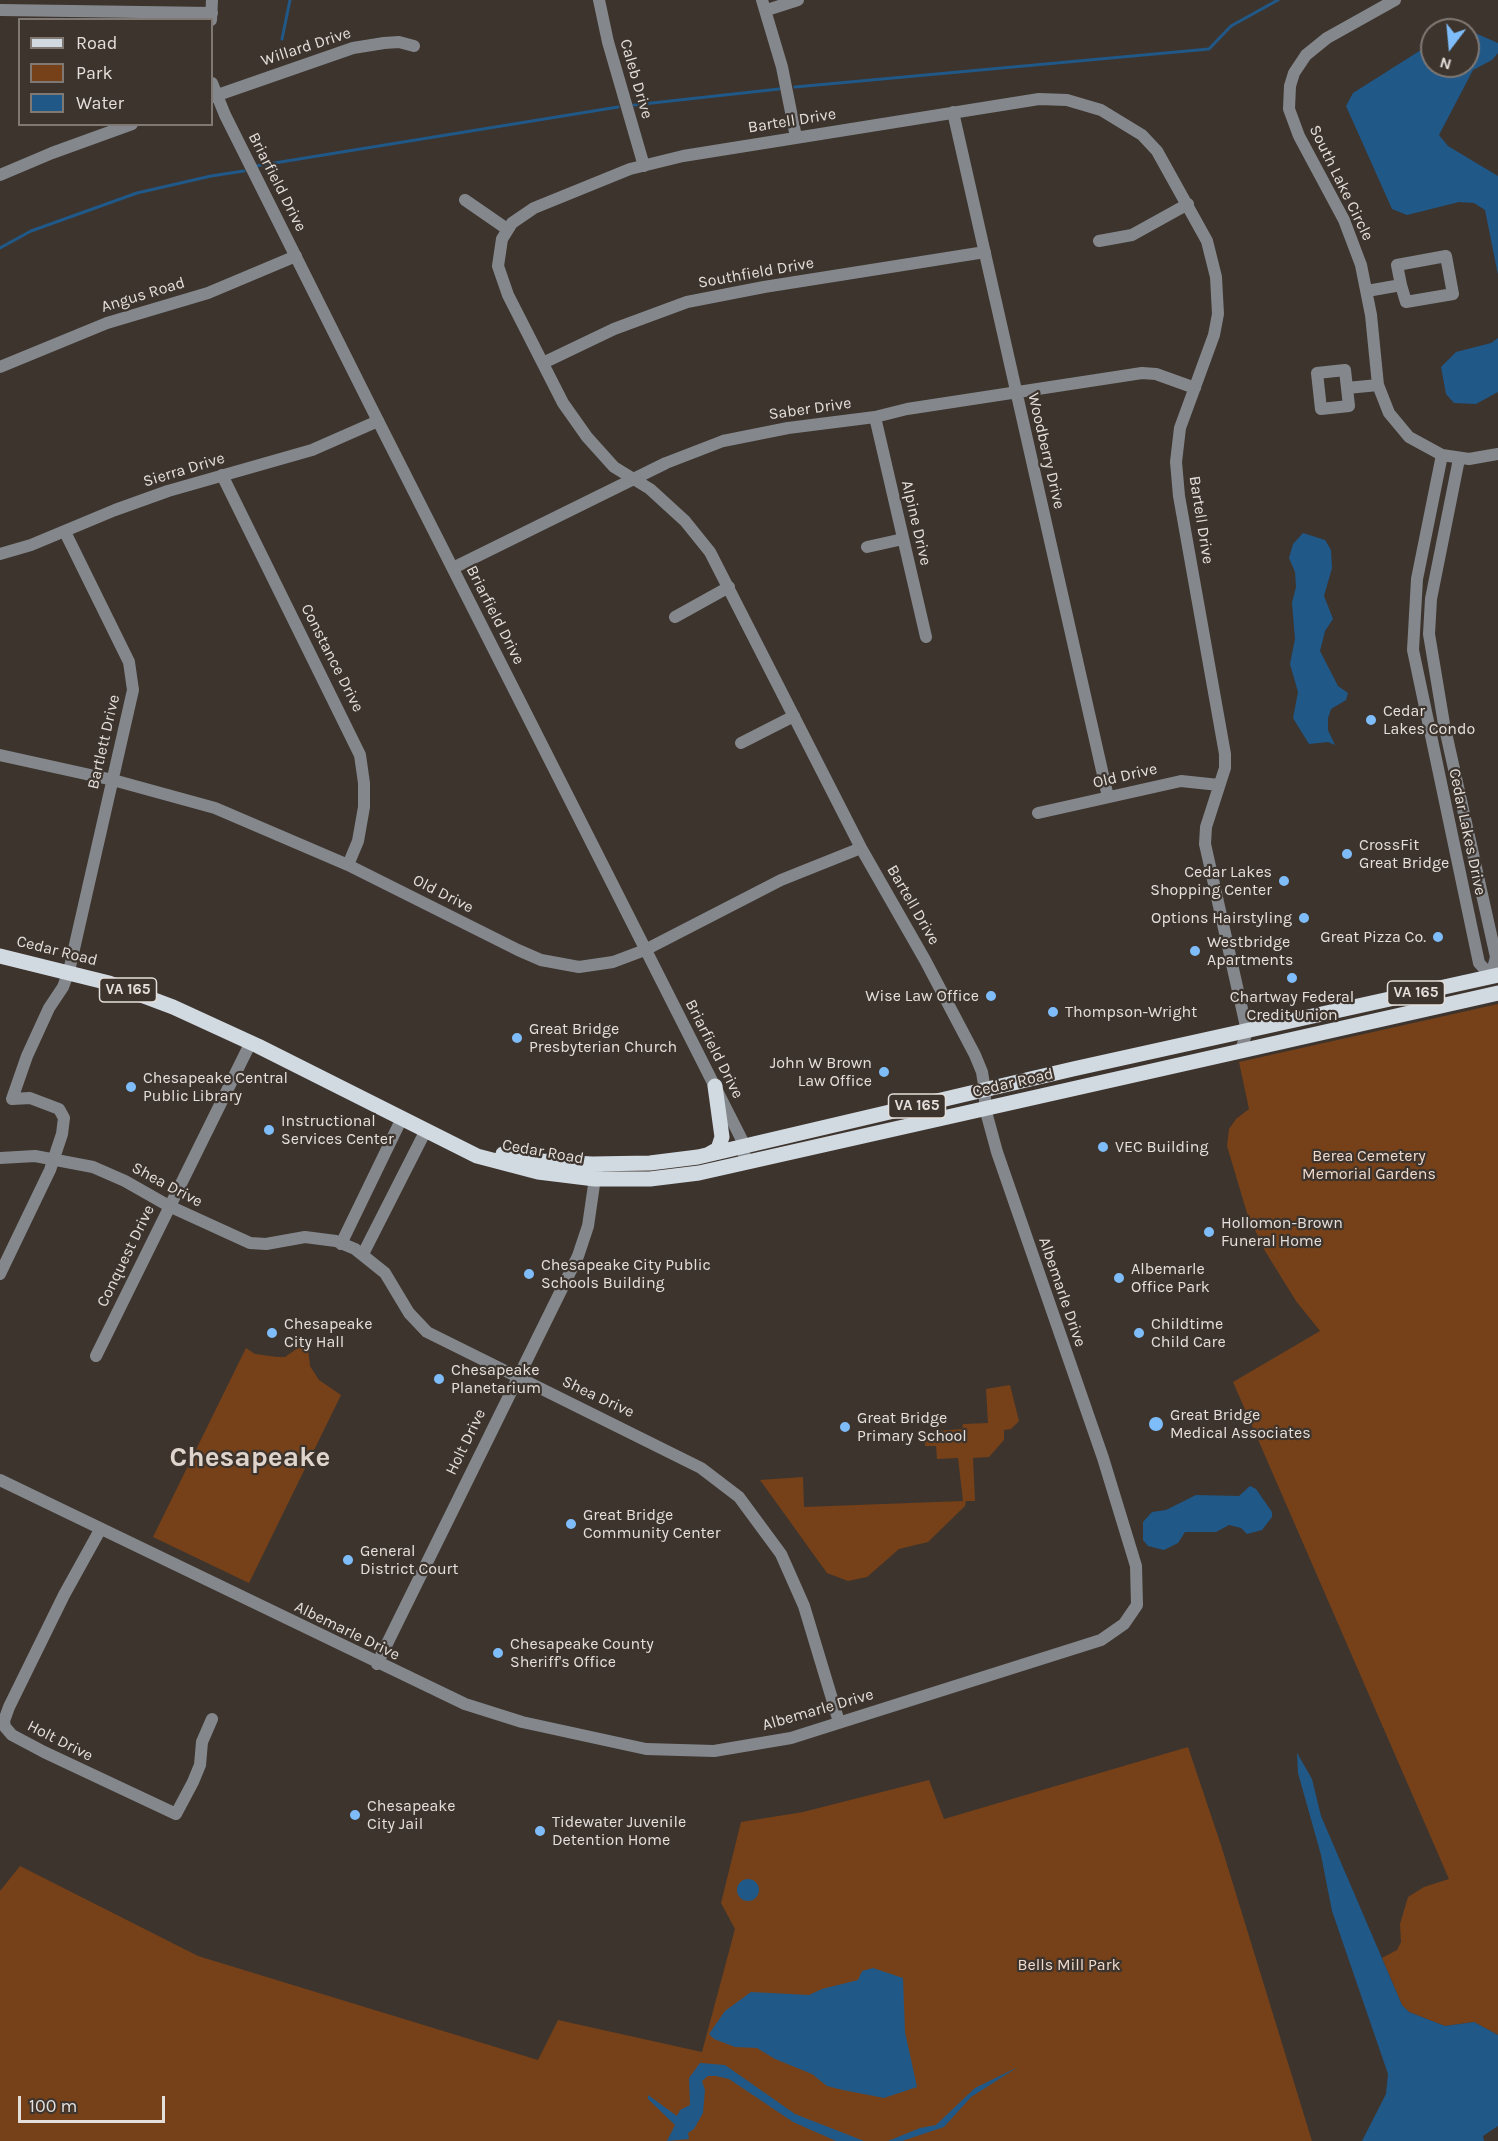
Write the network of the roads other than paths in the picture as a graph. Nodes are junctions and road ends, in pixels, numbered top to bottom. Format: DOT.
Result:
graph roads {
  1 [pos="212,0"];
  2 [pos="599,0"];
  3 [pos="798,0"];
  4 [pos="1395,0"];
  5 [pos="764,5"];
  6 [pos="0,10"];
  7 [pos="212,16"];
  8 [pos="414,46"];
  9 [pos="214,96"];
  10 [pos="953,112"];
  11 [pos="126,126"];
  12 [pos="796,137"];
  13 [pos="644,166"];
  14 [pos="0,175"];
  15 [pos="465,200"];
  16 [pos="1188,204"];
  17 [pos="507,229"];
  18 [pos="1099,241"];
  19 [pos="985,252"];
  20 [pos="296,256"];
  21 [pos="1401,285"];
  22 [pos="1367,291"];
  23 [pos="543,363"];
  24 [pos="0,367"];
  25 [pos="1378,385"];
  26 [pos="1195,387"];
  27 [pos="1347,388"];
  28 [pos="1016,392"];
  29 [pos="875,417"];
  30 [pos="378,421"];
  31 [pos="1498,454"];
  32 [pos="1442,455"];
  33 [pos="1459,459"];
  34 [pos="222,475"];
  35 [pos="634,480"];
  36 [pos="65,532"];
  37 [pos="903,539"];
  38 [pos="867,547"];
  39 [pos="0,554"];
  40 [pos="453,568"];
  41 [pos="729,587"];
  42 [pos="675,616"];
  43 [pos="926,637"];
  44 [pos="794,716"];
  45 [pos="741,743"];
  46 [pos="0,755"];
  47 [pos="113,780"];
  48 [pos="1219,785"];
  49 [pos="1108,797"];
  50 [pos="1038,813"];
  51 [pos="861,848"];
  52 [pos="348,865"];
  53 [pos="645,950"];
  54 [pos="0,956"];
  55 [pos="69,971"];
  56 [pos="1496,977"];
  57 [pos="1498,993"];
  58 [pos="1352,1026"];
  59 [pos="1247,1030"];
  60 [pos="250,1042"];
  61 [pos="1241,1050"];
  62 [pos="715,1086"];
  63 [pos="985,1091"];
  64 [pos="985,1108"];
  65 [pos="402,1118"];
  66 [pos="426,1130"];
  67 [pos="745,1146"];
  68 [pos="709,1154"];
  69 [pos="0,1158"];
  70 [pos="53,1158"];
  71 [pos="742,1163"];
  72 [pos="596,1171"];
  73 [pos="169,1206"];
  74 [pos="341,1244"];
  75 [pos="363,1254"];
  76 [pos="0,1274"];
  77 [pos="97,1353"];
  78 [pos="517,1376"];
  79 [pos="0,1480"];
  80 [pos="100,1530"];
  81 [pos="376,1664"];
  82 [pos="212,1719"];
  83 [pos="840,1722"];
  1 -- 7 [label="street"];
  2 -- 13 [label="street, Caleb Drive"];
  3 -- 5 [label="street"];
  4 -- 22 [label="street, South Lake Circle"];
  5 -- 12 [label="street"];
  6 -- 7 [label="street"];
  8 -- 9 [label="street, Willard Drive"];
  9 -- 20 [label="street, Briarfield Drive"];
  10 -- 12 [label="street, Bartell Drive"];
  10 -- 16 [label="street, Bartell Drive"];
  10 -- 19 [label="street, Woodberry Drive"];
  11 -- 14 [label="street"];
  12 -- 13 [label="street, Bartell Drive"];
  13 -- 17 [label="street, Bartell Drive"];
  15 -- 17 [label="street"];
  16 -- 18 [label="street"];
  16 -- 26 [label="street, Bartell Drive"];
  17 -- 23 [label="street, Bartell Drive"];
  19 -- 23 [label="street, Southfield Drive"];
  19 -- 28 [label="street, Woodberry Drive"];
  20 -- 24 [label="street, Angus Road"];
  20 -- 30 [label="street, Briarfield Drive"];
  21 -- 21 [label="street"];
  21 -- 22 [label="street"];
  22 -- 25 [label="street, South Lake Circle"];
  23 -- 35 [label="street, Bartell Drive"];
  25 -- 27 [label="street"];
  25 -- 32 [label="street, South Lake Circle"];
  26 -- 28 [label="street, Saber Drive"];
  26 -- 48 [label="street, Bartell Drive"];
  28 -- 29 [label="street, Saber Drive"];
  28 -- 49 [label="street, Woodberry Drive"];
  29 -- 35 [label="street, Saber Drive"];
  29 -- 37 [label="street, Alpine Drive"];
  30 -- 34 [label="street, Sierra Drive"];
  30 -- 40 [label="street, Briarfield Drive"];
  31 -- 33 [label="street, South Lake Circle"];
  32 -- 33 [label="street, South Lake Circle"];
  32 -- 56 [label="street, Cedar Lakes Drive"];
  33 -- 56 [label="street, Cedar Lakes Drive"];
  34 -- 36 [label="street, Sierra Drive"];
  34 -- 52 [label="street, Constance Drive"];
  35 -- 40 [label="street, Saber Drive"];
  35 -- 41 [label="street, Bartell Drive"];
  36 -- 39 [label="street, Sierra Drive"];
  36 -- 47 [label="street, Bartlett Drive"];
  37 -- 38 [label="street"];
  37 -- 43 [label="street, Alpine Drive"];
  40 -- 53 [label="street, Briarfield Drive"];
  41 -- 42 [label="street"];
  41 -- 44 [label="street, Bartell Drive"];
  44 -- 45 [label="street"];
  44 -- 51 [label="street, Bartell Drive"];
  46 -- 47 [label="street, Old Drive"];
  47 -- 52 [label="street, Old Drive"];
  47 -- 55 [label="street, Bartlett Drive"];
  48 -- 49 [label="street, Old Drive"];
  48 -- 59 [label="street, Bartell Drive"];
  49 -- 50 [label="street, Old Drive"];
  51 -- 53 [label="street, Old Drive"];
  51 -- 63 [label="street, Bartell Drive"];
  52 -- 53 [label="street, Old Drive"];
  53 -- 62 [label="street, Briarfield Drive"];
  54 -- 55 [label="main road, Cedar Road / VA 165"];
  55 -- 60 [label="main road, Cedar Road / VA 165"];
  55 -- 70 [label="street, Bartlett Drive"];
  56 -- 58 [label="main road"];
  56 -- 59 [label="main road, Cedar Road / VA 165"];
  57 -- 58 [label="main road, Cedar Road / VA 165"];
  58 -- 61 [label="main road, Cedar Road / VA 165"];
  59 -- 61 [label="street, Bartell Drive"];
  59 -- 63 [label="main road, Cedar Road / VA 165"];
  60 -- 65 [label="main road, Cedar Road / VA 165"];
  60 -- 73 [label="street, Conquest Drive"];
  61 -- 64 [label="main road, Cedar Road / VA 165"];
  62 -- 67 [label="street, Briarfield Drive"];
  62 -- 68 [label="main road"];
  63 -- 64 [label="street, Albemarle Drive"];
  63 -- 67 [label="main road, Cedar Road / VA 165"];
  64 -- 71 [label="main road, Cedar Road / VA 165"];
  64 -- 83 [label="street, Albemarle Drive"];
  65 -- 66 [label="main road, Cedar Road / VA 165"];
  65 -- 74 [label="street"];
  66 -- 72 [label="main road, Cedar Road / VA 165"];
  66 -- 75 [label="street"];
  67 -- 68 [label="main road, Cedar Road / VA 165"];
  67 -- 71 [label="street"];
  68 -- 72 [label="main road, Cedar Road / VA 165"];
  69 -- 70 [label="street, Shea Drive"];
  70 -- 73 [label="street, Shea Drive"];
  70 -- 76 [label="street"];
  71 -- 72 [label="main road, Cedar Road / VA 165"];
  72 -- 78 [label="street, Holt Drive"];
  73 -- 74 [label="street, Shea Drive"];
  73 -- 77 [label="street, Conquest Drive"];
  74 -- 75 [label="street, Shea Drive"];
  75 -- 78 [label="street, Shea Drive"];
  78 -- 81 [label="street, Holt Drive"];
  78 -- 83 [label="street, Shea Drive"];
  79 -- 80 [label="street, Albemarle Drive"];
  80 -- 81 [label="street, Albemarle Drive"];
  80 -- 82 [label="street, Holt Drive"];
  81 -- 83 [label="street, Albemarle Drive"];
}
